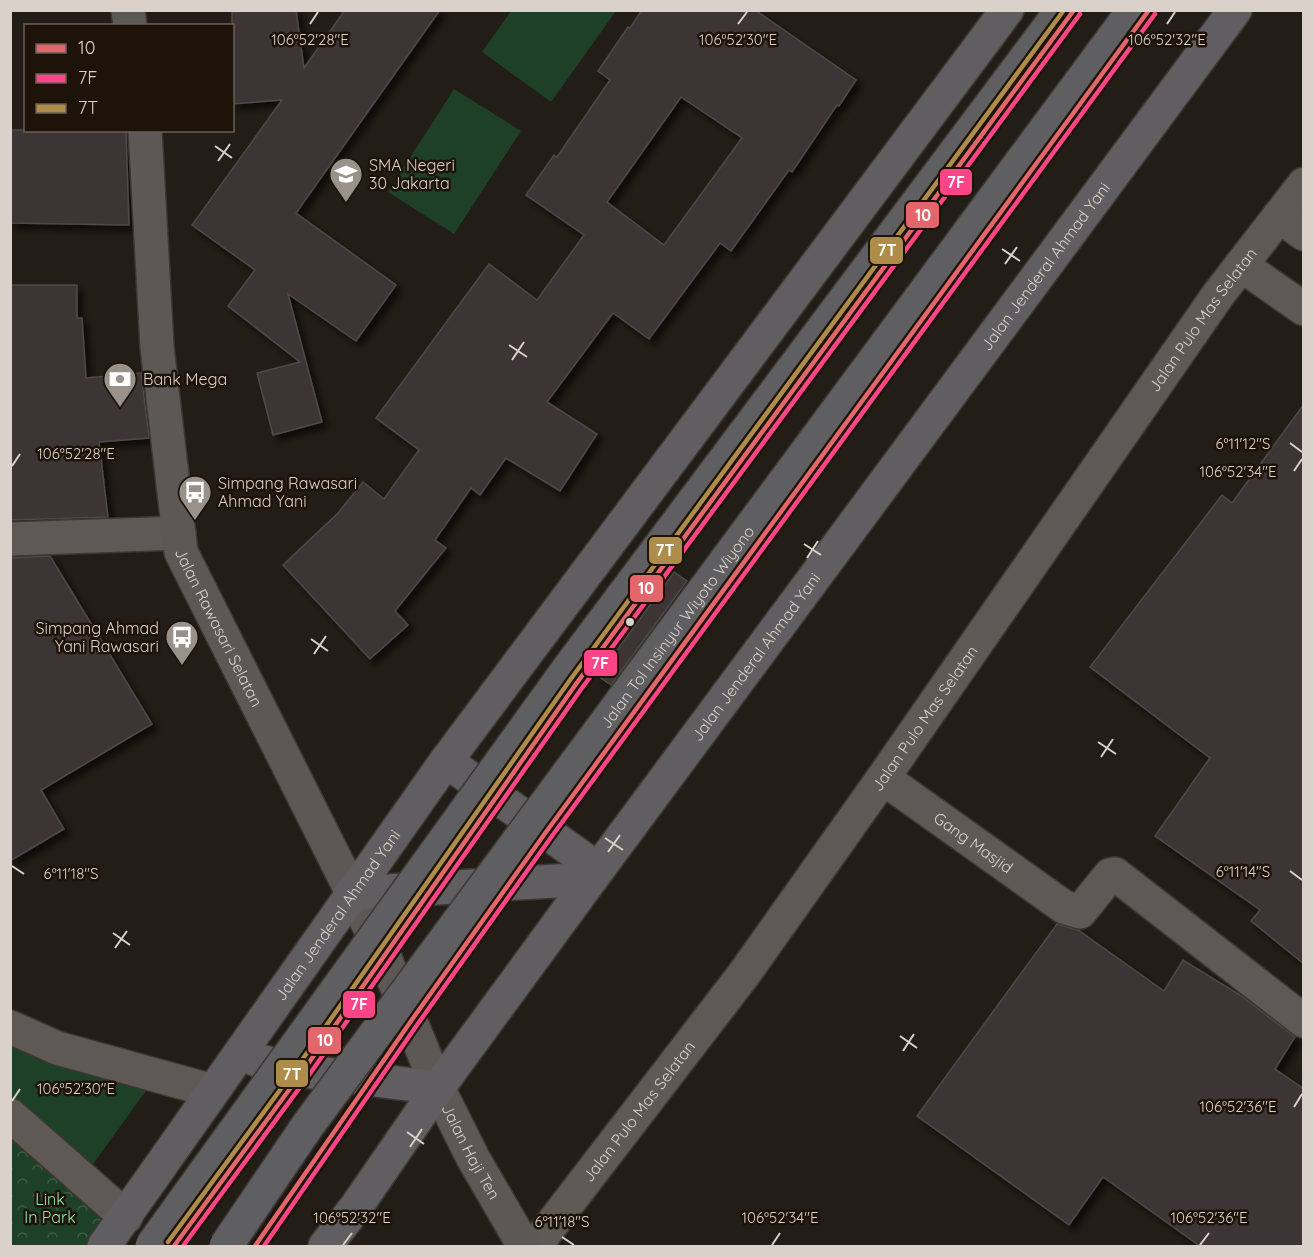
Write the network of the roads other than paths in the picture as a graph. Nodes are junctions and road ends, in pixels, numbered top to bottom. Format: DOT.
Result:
graph roads {
  1 [pos="1007,10"];
  2 [pos="1062,10"];
  3 [pos="1134,10"];
  4 [pos="1235,10"];
  5 [pos="145,132"];
  6 [pos="1304,184"];
  7 [pos="1291,225"];
  8 [pos="1241,265"];
  9 [pos="1304,309"];
  10 [pos="179,533"];
  11 [pos="10,539"];
  12 [pos="446,761"];
  13 [pos="883,778"];
  14 [pos="594,874"];
  15 [pos="351,893"];
  16 [pos="1304,1022"];
  17 [pos="10,1027"];
  18 [pos="238,1056"];
  19 [pos="438,1088"];
  20 [pos="213,1091"];
  21 [pos="10,1115"];
  22 [pos="126,1217"];
  23 [pos="104,1246"];
  24 [pos="152,1246"];
  25 [pos="226,1246"];
  26 [pos="325,1246"];
  27 [pos="524,1246"];
  28 [pos="535,1246"];
  1 -- 12 [label="highway, Jalan Jenderal Ahmad Yani"];
  2 -- 24 [label="highway, bridge"];
  3 -- 25 [label="highway, Jalan Tol Insinyur Wiyoto Wiyono, bridge"];
  4 -- 14 [label="highway, Jalan Jenderal Ahmad Yani"];
  5 -- 10 [label="main road, Jalan Rawasari Selatan"];
  6 -- 7 [label="street, Jalan Pulo Mas Selatan"];
  7 -- 8 [label="street, Jalan Pulo Mas Selatan"];
  8 -- 9 [label="street"];
  8 -- 13 [label="street, Jalan Pulo Mas Selatan"];
  10 -- 11 [label="street"];
  10 -- 15 [label="main road, Jalan Rawasari Selatan"];
  12 -- 14 [label="highway"];
  12 -- 15 [label="highway, Jalan Jenderal Ahmad Yani"];
  13 -- 16 [label="street, Gang Masjid"];
  13 -- 28 [label="street, Jalan Pulo Mas Selatan"];
  14 -- 15 [label="highway"];
  14 -- 19 [label="highway, Jalan Jenderal Ahmad Yani"];
  15 -- 18 [label="highway, Jalan Jenderal Ahmad Yani"];
  15 -- 19 [label="main road, Jalan Rawasari Selatan"];
  17 -- 20 [label="street"];
  18 -- 19 [label="highway"];
  18 -- 20 [label="highway, Jalan Jenderal Ahmad Yani"];
  19 -- 26 [label="highway, Jalan Jenderal Ahmad Yani"];
  19 -- 27 [label="main road, Jalan Haji Ten"];
  20 -- 22 [label="highway, Jalan Jenderal Ahmad Yani"];
  21 -- 22 [label="street"];
  22 -- 23 [label="highway, Jalan Jenderal Ahmad Yani"];
}
